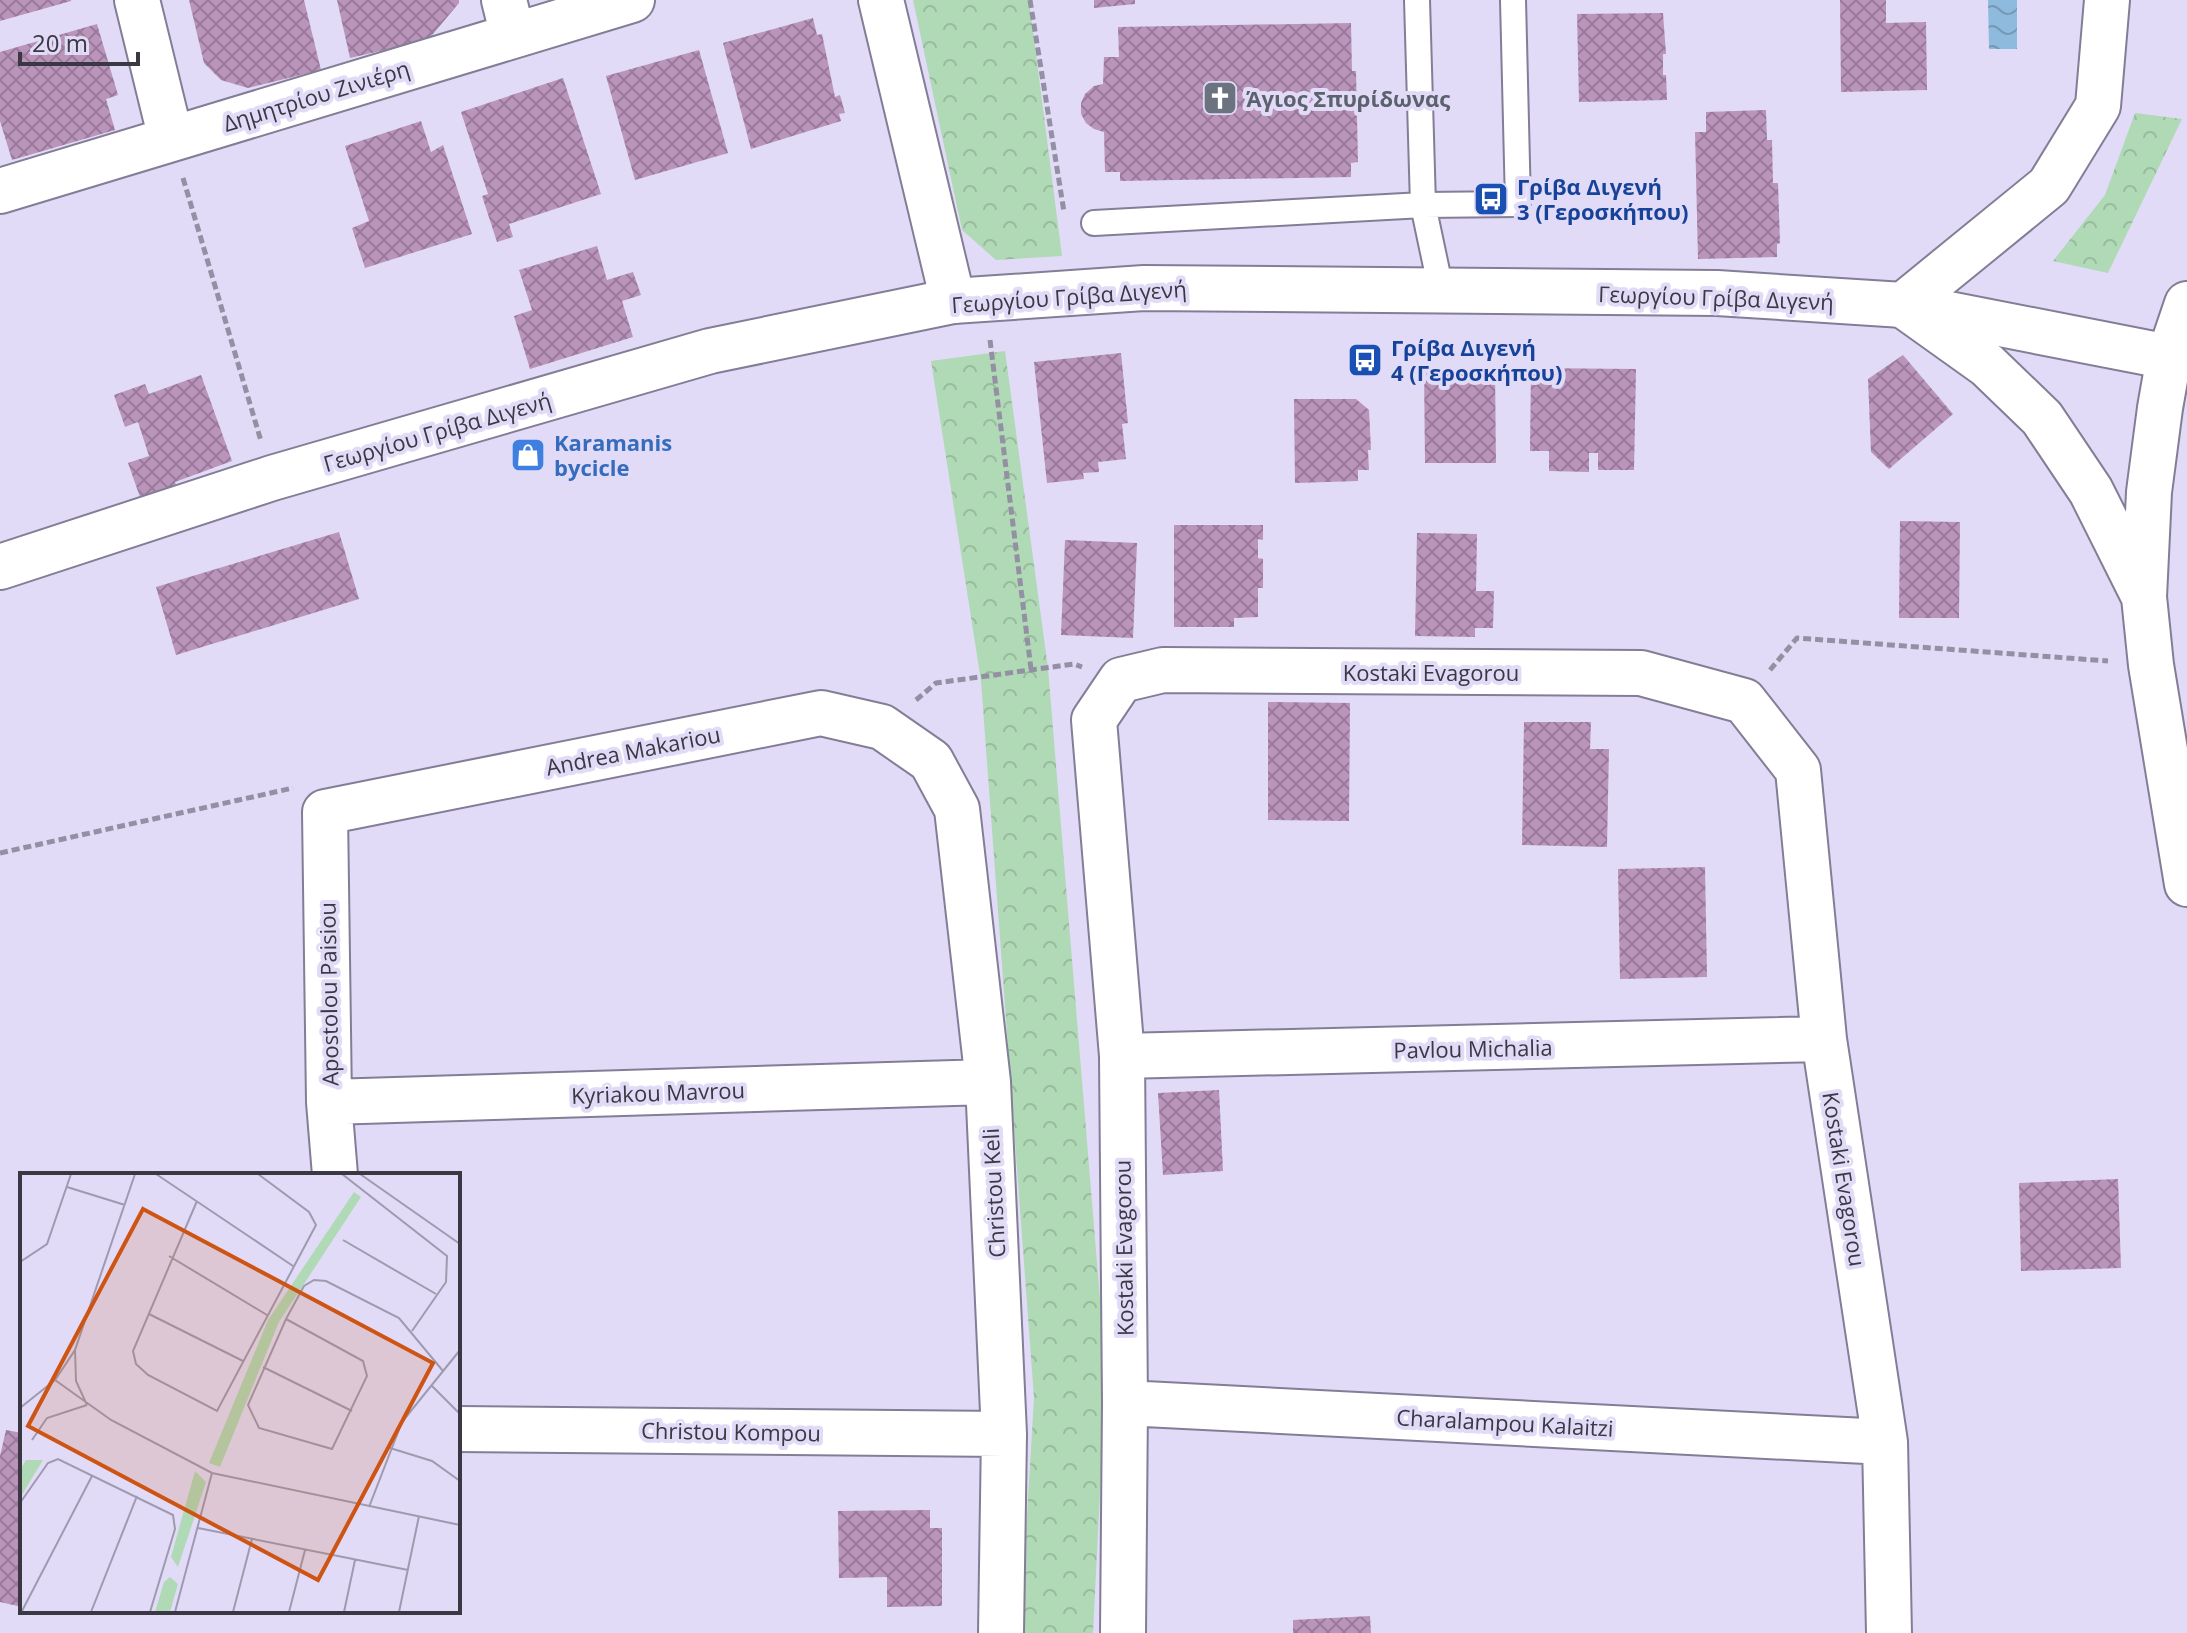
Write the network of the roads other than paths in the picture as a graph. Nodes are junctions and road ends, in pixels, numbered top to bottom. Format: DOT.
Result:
graph roads {
  1 [pos="137,0"];
  2 [pos="632,0"];
  3 [pos="881,0"];
  4 [pos="1417,0"];
  5 [pos="1513,0"];
  6 [pos="2107,0"];
  7 [pos="509,18"];
  8 [pos="171,139"];
  9 [pos="0,191"];
  10 [pos="1423,205"];
  11 [pos="1094,223"];
  12 [pos="1441,290"];
  13 [pos="969,300"];
  14 [pos="2187,304"];
  15 [pos="1903,305"];
  16 [pos="2169,357"];
  17 [pos="0,567"];
  18 [pos="2144,597"];
  19 [pos="931,761"];
  20 [pos="325,812"];
  21 [pos="2187,884"];
  22 [pos="1824,1039"];
  23 [pos="1122,1056"];
  24 [pos="988,1082"];
  25 [pos="329,1102"];
  26 [pos="335,1173"];
  27 [pos="1125,1403"];
  28 [pos="460,1429"];
  29 [pos="1004,1434"];
  30 [pos="1885,1442"];
  31 [pos="1001,1633"];
  32 [pos="1123,1633"];
  33 [pos="1889,1633"];
  1 -- 8 [label="street"];
  2 -- 7 [label="street, Δημητρίου Ζινιέρη"];
  3 -- 13 [label="street"];
  4 -- 10 [label="lane"];
  5 -- 10 [label="lane"];
  6 -- 15 [label="street"];
  7 -- 8 [label="street, Δημητρίου Ζινιέρη"];
  8 -- 9 [label="street, Δημητρίου Ζινιέρη"];
  10 -- 11 [label="lane"];
  10 -- 12 [label="lane"];
  12 -- 13 [label="street, Γεωργίου Γρίβα Διγενή"];
  12 -- 15 [label="street, Γεωργίου Γρίβα Διγενή"];
  13 -- 17 [label="street, Γεωργίου Γρίβα Διγενή"];
  14 -- 16 [label="street"];
  15 -- 16 [label="street, Γεωργίου Γρίβα Διγενή"];
  15 -- 18 [label="street"];
  16 -- 18 [label="street"];
  18 -- 21 [label="street"];
  19 -- 20 [label="street, Andrea Makariou"];
  19 -- 24 [label="street, Christou Keli"];
  20 -- 25 [label="street, Apostolou Paisiou"];
  22 -- 23 [label="street, Pavlou Michalia"];
  22 -- 23 [label="street, Kostaki Evagorou"];
  22 -- 30 [label="street, Kostaki Evagorou"];
  23 -- 27 [label="street, Kostaki Evagorou"];
  24 -- 25 [label="street, Kyriakou Mavrou"];
  24 -- 29 [label="street, Christou Keli"];
  25 -- 26 [label="street, Apostolou Paisiou"];
  27 -- 30 [label="street, Charalampou Kalaitzi"];
  27 -- 32 [label="street, Kostaki Evagorou"];
  28 -- 29 [label="street, Christou Kompou"];
  29 -- 31 [label="street, Christou Keli"];
  30 -- 33 [label="street, Kostaki Evagorou"];
}
